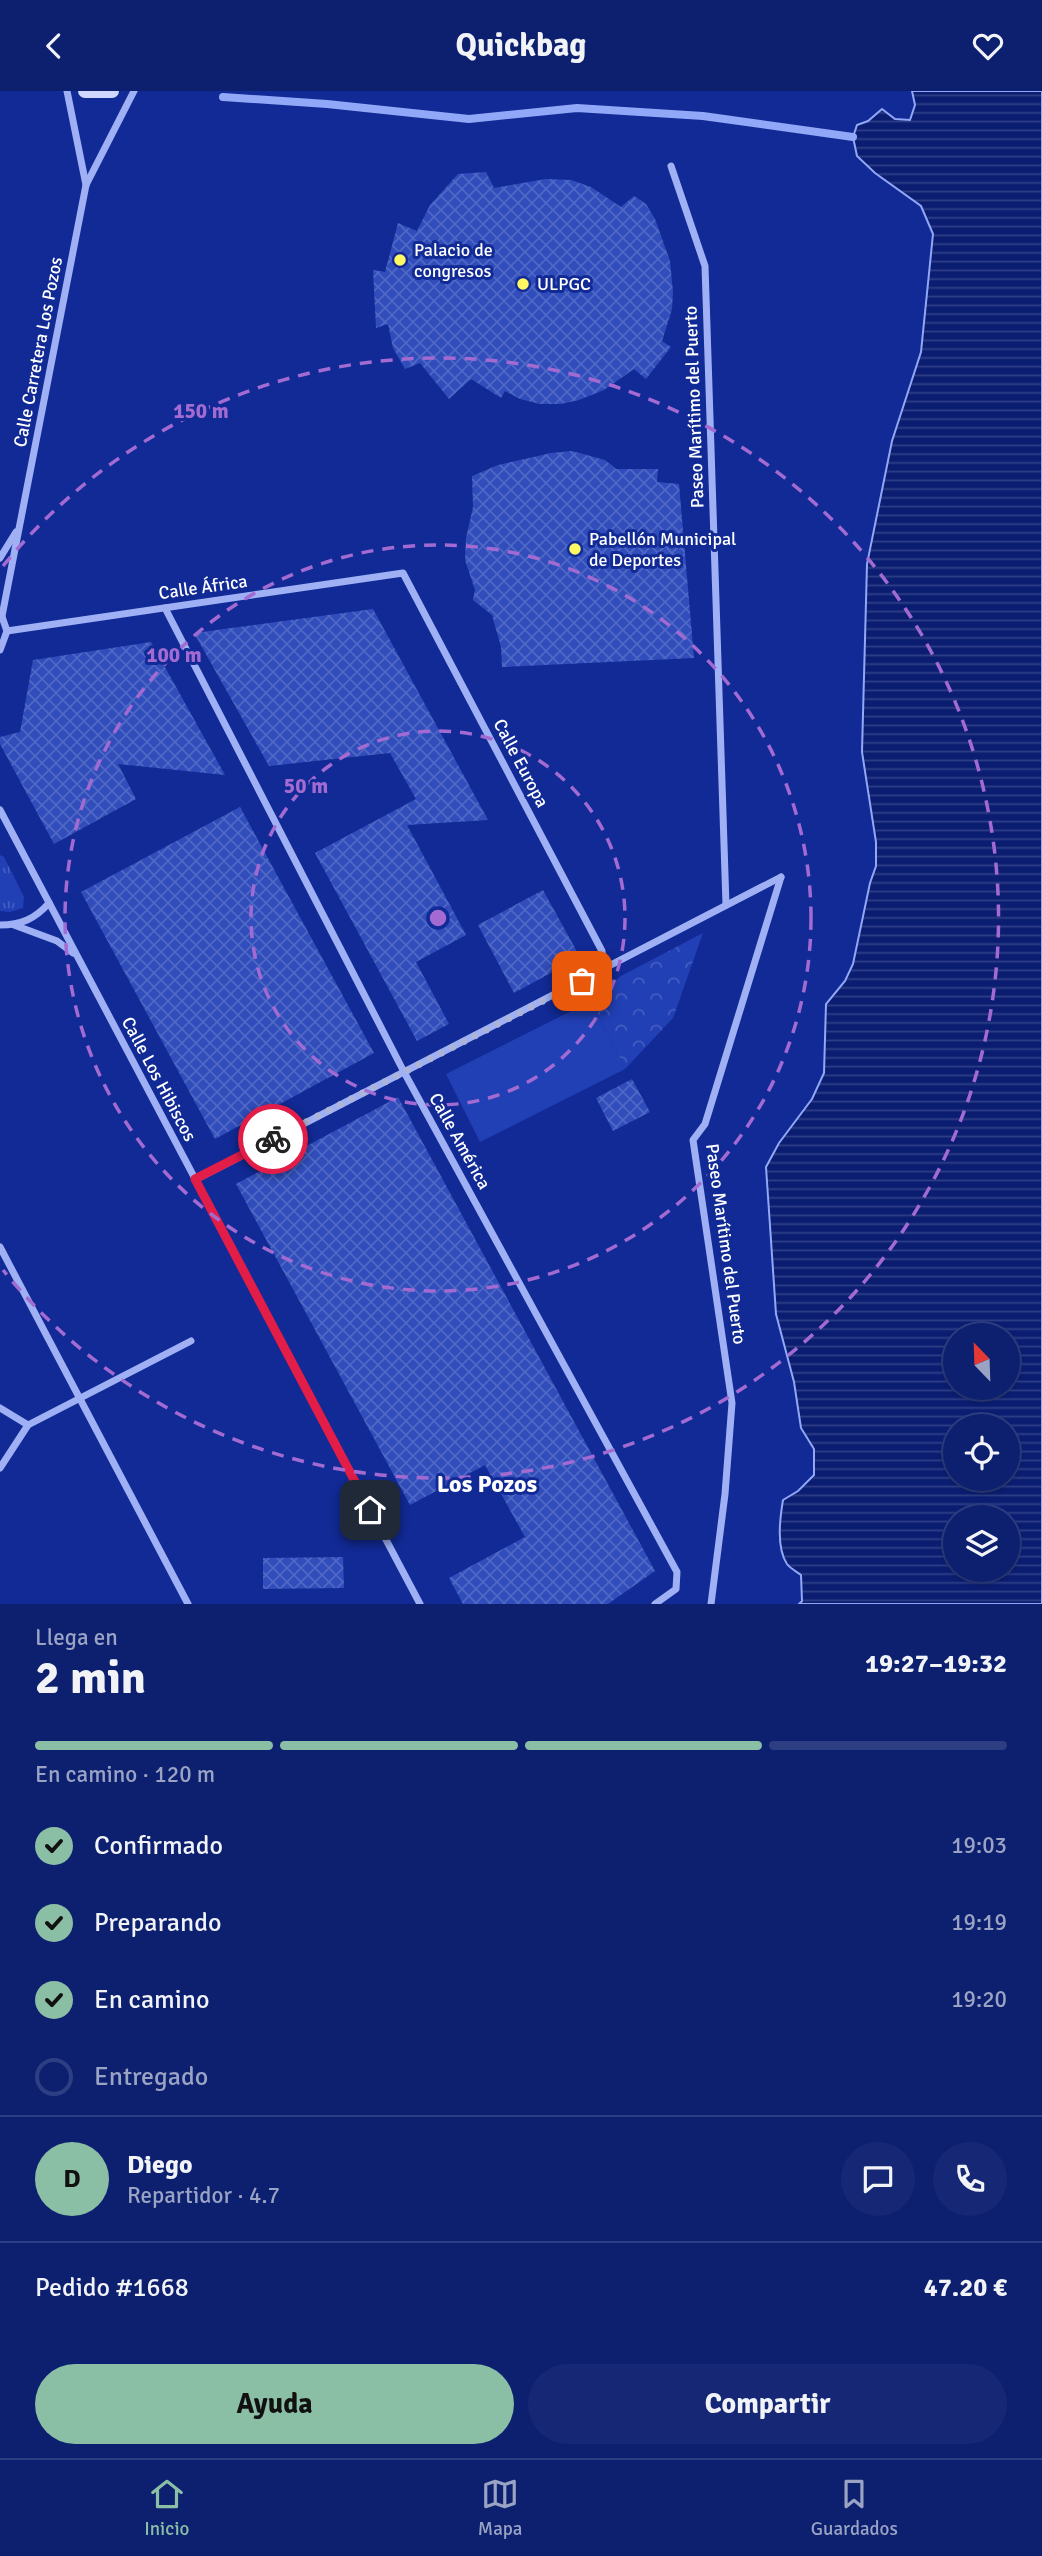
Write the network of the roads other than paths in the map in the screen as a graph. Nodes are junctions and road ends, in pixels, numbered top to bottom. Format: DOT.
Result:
graph roads {
  1 [pos="67,91"];
  2 [pos="85,91"];
  3 [pos="112,91"];
  4 [pos="134,91"];
  5 [pos="671,166"];
  6 [pos="86,185"];
  7 [pos="20,525"];
  8 [pos="0,558"];
  9 [pos="403,572"];
  10 [pos="165,608"];
  11 [pos="1,615"];
  12 [pos="7,631"];
  13 [pos="0,650"];
  14 [pos="0,810"];
  15 [pos="49,903"];
  16 [pos="726,905"];
  17 [pos="0,925"];
  18 [pos="14,925"];
  19 [pos="76,955"];
  20 [pos="604,970"];
  21 [pos="404,1072"];
  22 [pos="195,1179"];
  23 [pos="0,1247"];
  24 [pos="191,1341"];
  25 [pos="80,1399"];
  26 [pos="0,1408"];
  27 [pos="29,1425"];
  28 [pos="0,1468"];
  29 [pos="188,1604"];
  30 [pos="420,1604"];
  31 [pos="655,1604"];
  32 [pos="710,1604"];
  1 -- 6 [label="street, Calle Carretera Los Pozos"];
  2 -- 3 [label="main road"];
  4 -- 6 [label="street, Calle Carretera Los Pozos"];
  5 -- 16 [label="street, Paseo Marítimo del Puerto"];
  6 -- 7 [label="street, Calle Carretera Los Pozos"];
  7 -- 8 [label="street, Calle Carretera Los Pozos"];
  7 -- 11 [label="street, Calle Carretera Los Pozos"];
  9 -- 10 [label="street, Calle África"];
  9 -- 20 [label="street, Calle Europa"];
  10 -- 12 [label="street, Calle África"];
  10 -- 21 [label="street, Calle América"];
  11 -- 12 [label="street"];
  12 -- 13 [label="street"];
  14 -- 15 [label="street, Calle Los Hibiscos"];
  15 -- 18 [label="street"];
  15 -- 19 [label="street, Calle Los Hibiscos"];
  16 -- 20 [label="street, Paseo Marítimo del Puerto"];
  16 -- 32 [label="street, Paseo Marítimo del Puerto"];
  17 -- 18 [label="street"];
  18 -- 19 [label="street"];
  19 -- 22 [label="street, Calle Los Hibiscos"];
  20 -- 21 [label="street, Paseo Marítimo del Puerto"];
  21 -- 22 [label="street, Paseo Marítimo del Puerto"];
  21 -- 31 [label="street, Calle América"];
  22 -- 30 [label="street, Calle Los Hibiscos"];
  23 -- 25 [label="street"];
  24 -- 25 [label="street"];
  25 -- 27 [label="street"];
  25 -- 29 [label="street"];
  26 -- 27 [label="street"];
  27 -- 28 [label="street"];
}
